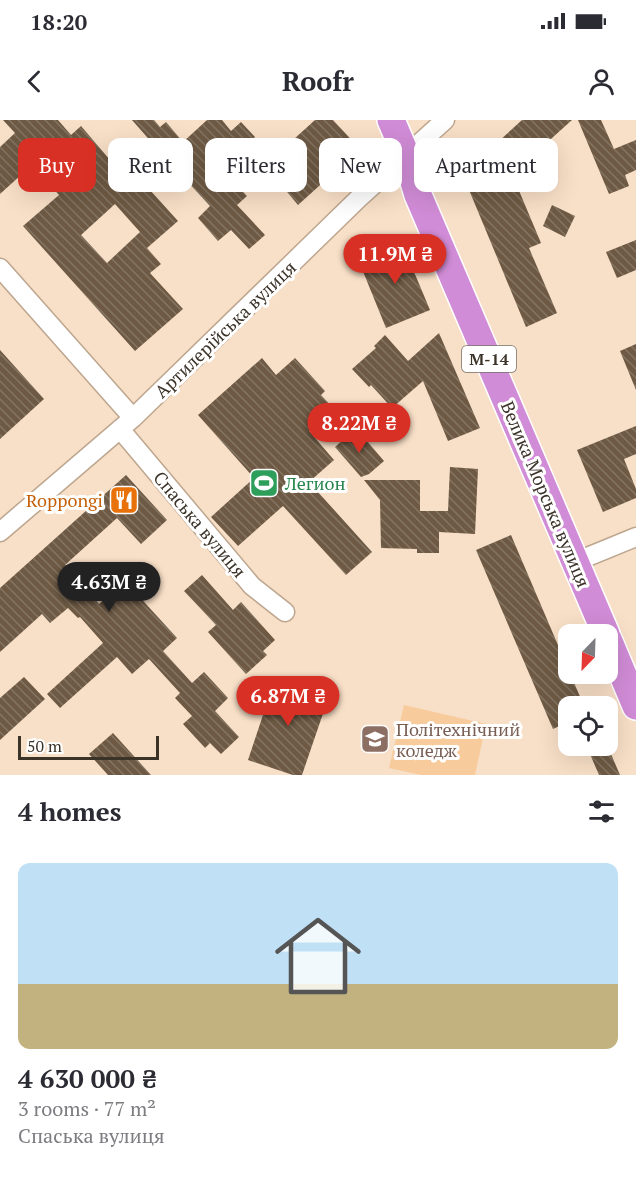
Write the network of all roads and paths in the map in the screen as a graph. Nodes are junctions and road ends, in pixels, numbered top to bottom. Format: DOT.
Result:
graph roads {
  1 [pos="391,120"];
  2 [pos="445,120"];
  3 [pos="406,155"];
  4 [pos="0,268"];
  5 [pos="127,424"];
  6 [pos="0,532"];
  7 [pos="636,537"];
  8 [pos="575,562"];
  9 [pos="285,612"];
  10 [pos="601,624"];
  11 [pos="618,663"];
  12 [pos="636,706"];
  1 -- 3 [label="highway, Велика Морська вулиця / М-14"];
  2 -- 3 [label="street, Артилерійська вулиця"];
  3 -- 5 [label="street, Артилерійська вулиця"];
  3 -- 8 [label="highway, Велика Морська вулиця / М-14"];
  4 -- 5 [label="street, Спаська вулиця"];
  5 -- 6 [label="street, Артилерійська вулиця"];
  5 -- 9 [label="street, Спаська вулиця"];
  7 -- 8 [label="street"];
  8 -- 10 [label="highway, Велика Морська вулиця / М-14"];
  11 -- 12 [label="highway, Велика Морська вулиця / М-14"];
}
